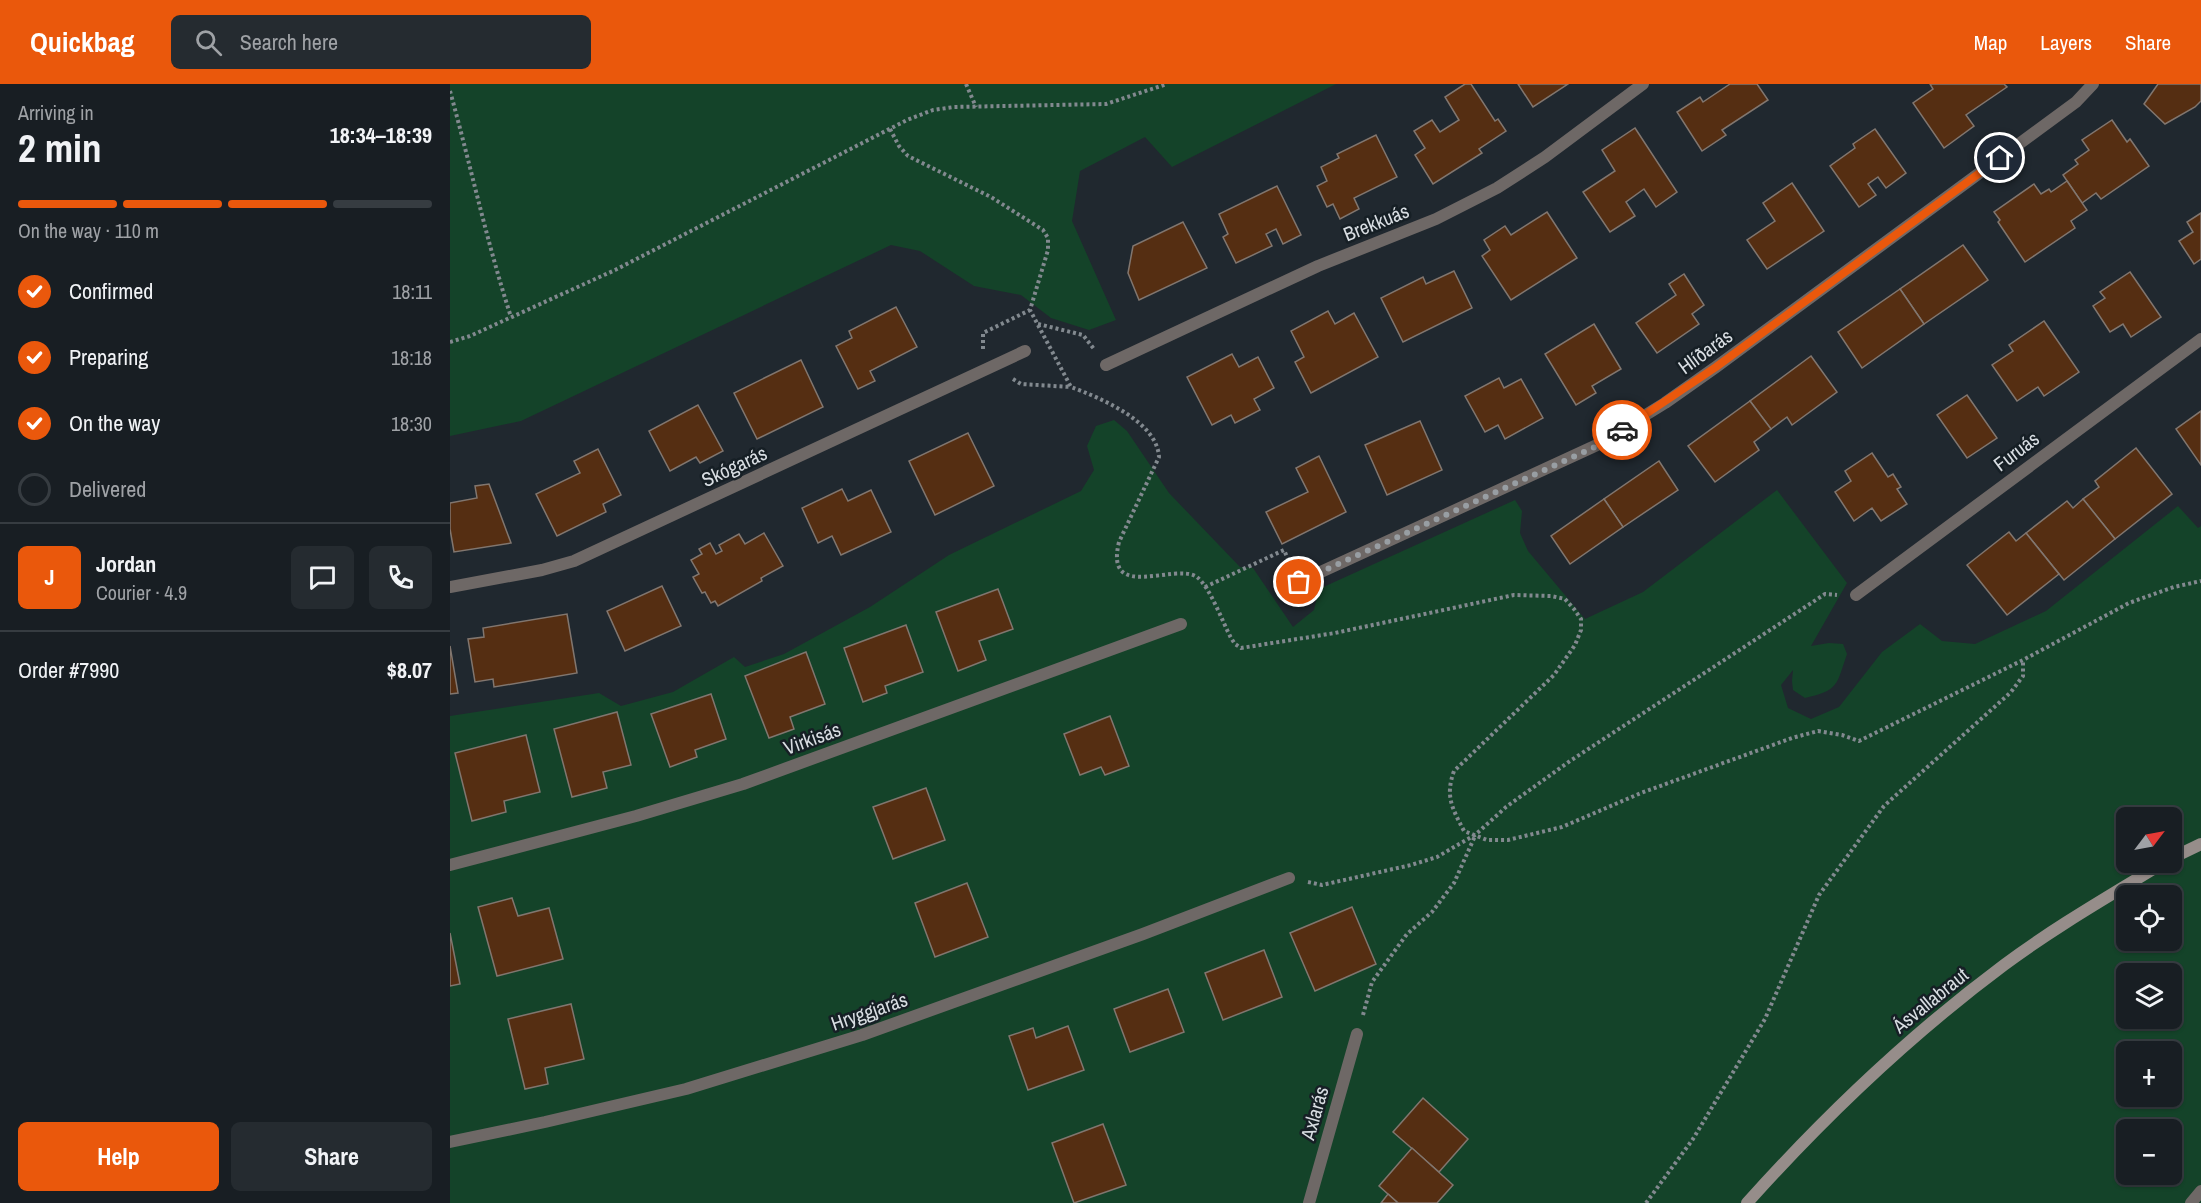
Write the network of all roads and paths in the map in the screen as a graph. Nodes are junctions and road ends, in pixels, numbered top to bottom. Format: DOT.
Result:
graph roads {
  1 [pos="966,84"];
  2 [pos="1167,84"];
  3 [pos="1643,84"];
  4 [pos="2093,84"];
  5 [pos="450,91"];
  6 [pos="976,107"];
  7 [pos="890,129"];
  8 [pos="1030,310"];
  9 [pos="511,317"];
  10 [pos="1037,324"];
  11 [pos="2201,339"];
  12 [pos="450,342"];
  13 [pos="1025,351"];
  14 [pos="1001,363"];
  15 [pos="1106,365"];
  16 [pos="982,372"];
  17 [pos="1071,387"];
  18 [pos="2201,581"];
  19 [pos="1299,582"];
  20 [pos="450,587"];
  21 [pos="1205,587"];
  22 [pos="1856,595"];
  23 [pos="1180,624"];
  24 [pos="2023,660"];
  25 [pos="1475,835"];
  26 [pos="2201,844"];
  27 [pos="2182,853"];
  28 [pos="450,865"];
  29 [pos="2147,873"];
  30 [pos="1288,878"];
  31 [pos="1357,1034"];
  32 [pos="450,1142"];
  33 [pos="2201,1191"];
  34 [pos="1309,1203"];
  35 [pos="1646,1203"];
  36 [pos="1747,1203"];
  37 [pos="2191,1203"];
  1 -- 6 [label="path"];
  2 -- 6 [label="path"];
  3 -- 15 [label="street, Brekkuás"];
  4 -- 19 [label="street, Hlíðarás"];
  5 -- 9 [label="path"];
  6 -- 7 [label="path"];
  7 -- 8 [label="path"];
  7 -- 9 [label="path"];
  8 -- 10 [label="path"];
  8 -- 16 [label="path"];
  9 -- 12 [label="path"];
  10 -- 15 [label="path"];
  10 -- 17 [label="path"];
  11 -- 22 [label="street, Furuás"];
  13 -- 14 [label="street, Skógarás"];
  14 -- 16 [label="street, Skógarás"];
  14 -- 17 [label="path"];
  16 -- 20 [label="street, Skógarás"];
  17 -- 21 [label="path"];
  18 -- 24 [label="path"];
  19 -- 21 [label="path"];
  21 -- 25 [label="path"];
  22 -- 25 [label="path"];
  23 -- 28 [label="street, Virkisás"];
  24 -- 25 [label="path"];
  24 -- 35 [label="path"];
  25 -- 30 [label="path"];
  25 -- 31 [label="path"];
  26 -- 27 [label="main road"];
  29 -- 36 [label="main road, Ásvallabraut"];
  30 -- 32 [label="street, Hryggjarás"];
  31 -- 34 [label="street, Axlarás"];
  33 -- 37 [label="street"];
}
